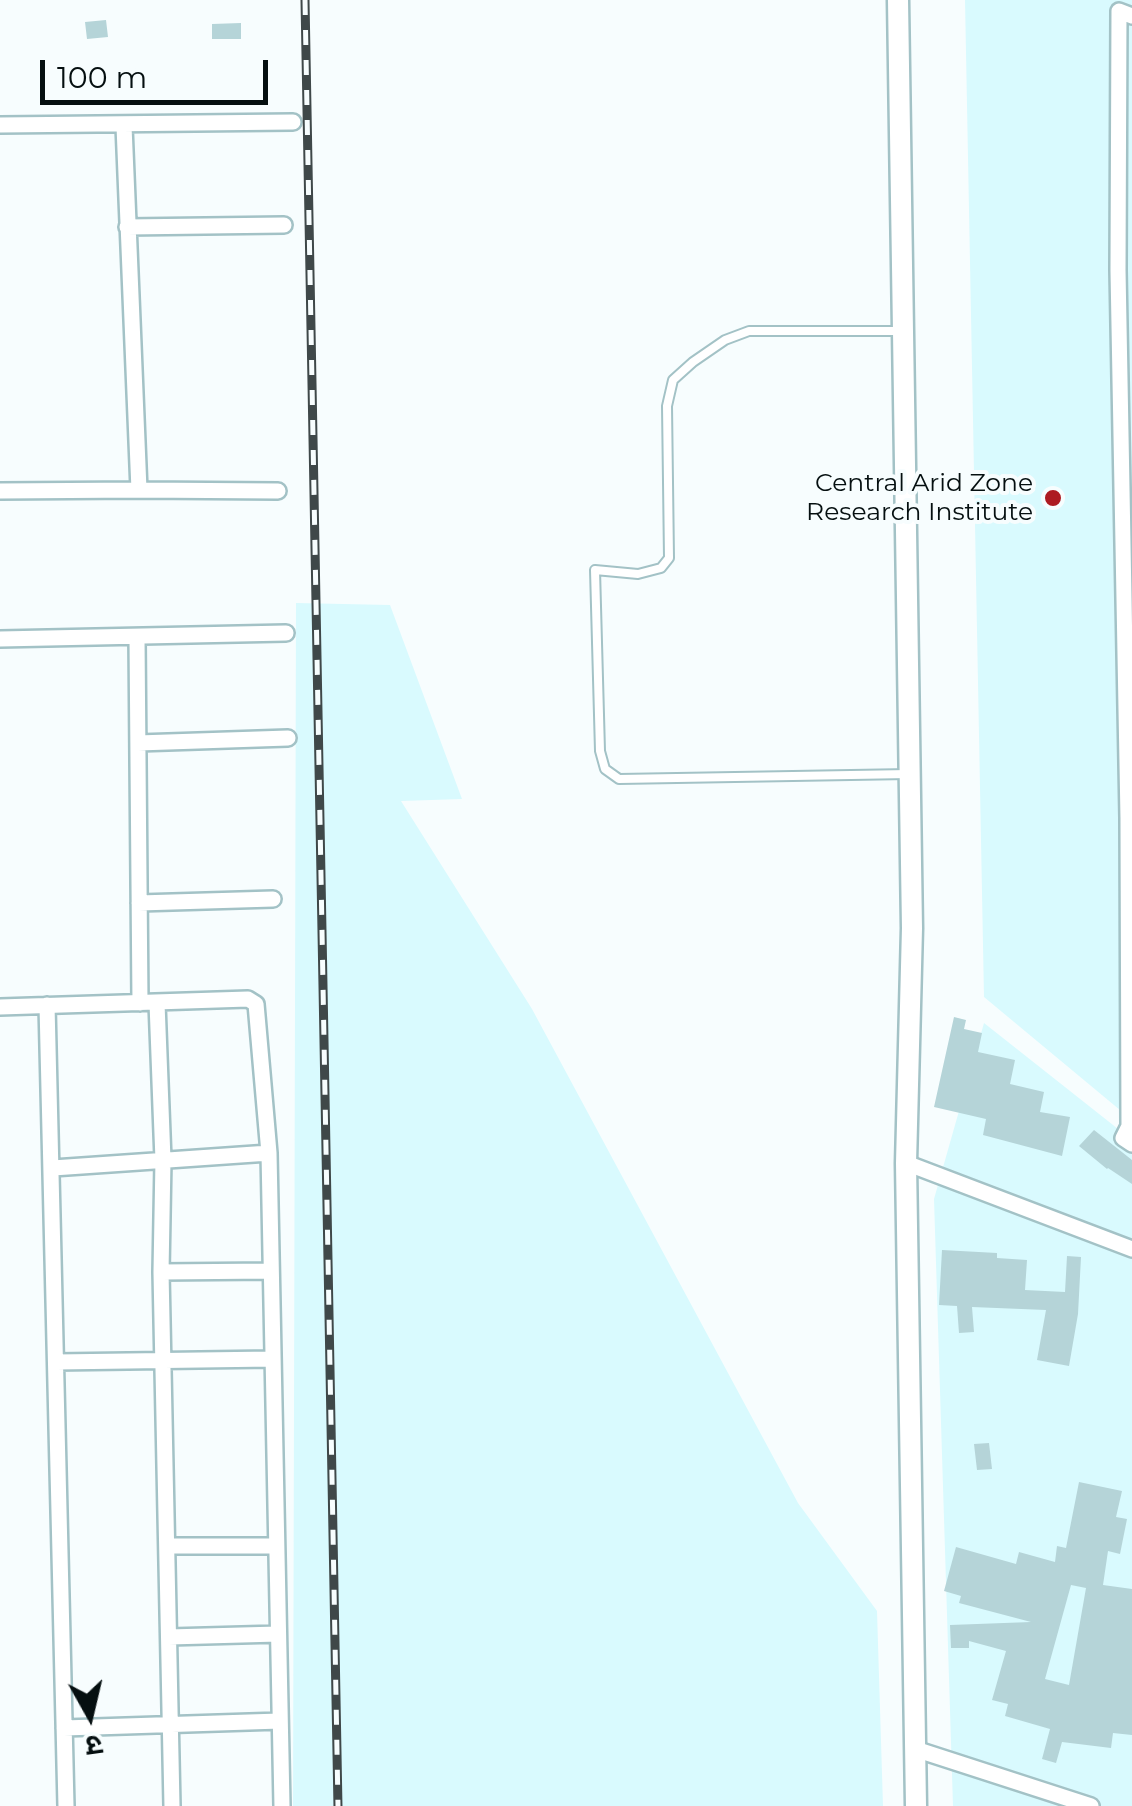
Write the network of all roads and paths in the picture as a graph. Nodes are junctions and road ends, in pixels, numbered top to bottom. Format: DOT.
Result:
graph roads {
  1 [pos="898,0"];
  2 [pos="1132,16"];
  3 [pos="293,122"];
  4 [pos="0,126"];
  5 [pos="124,126"];
  6 [pos="284,224"];
  7 [pos="127,227"];
  8 [pos="902,332"];
  9 [pos="139,490"];
  10 [pos="0,491"];
  11 [pos="278,491"];
  12 [pos="286,633"];
  13 [pos="138,638"];
  14 [pos="0,639"];
  15 [pos="288,738"];
  16 [pos="138,743"];
  17 [pos="909,774"];
  18 [pos="273,899"];
  19 [pos="139,903"];
  20 [pos="148,1003"];
  21 [pos="47,1005"];
  22 [pos="0,1006"];
  23 [pos="1130,1122"];
  24 [pos="1132,1144"];
  25 [pos="269,1153"];
  26 [pos="163,1160"];
  27 [pos="906,1163"];
  28 [pos="53,1168"];
  29 [pos="1132,1249"];
  30 [pos="271,1270"];
  31 [pos="161,1272"];
  32 [pos="272,1359"];
  33 [pos="164,1361"];
  34 [pos="56,1362"];
  35 [pos="167,1546"];
  36 [pos="276,1546"];
  37 [pos="278,1634"];
  38 [pos="168,1638"];
  39 [pos="280,1721"];
  40 [pos="170,1727"];
  41 [pos="64,1728"];
  42 [pos="915,1749"];
  43 [pos="66,1806"];
  44 [pos="172,1806"];
  45 [pos="282,1806"];
  46 [pos="916,1806"];
  47 [pos="1091,1806"];
  1 -- 8 [label="street"];
  2 -- 23 [label="street"];
  3 -- 5 [label="street"];
  4 -- 5 [label="street"];
  5 -- 7 [label="street"];
  6 -- 7 [label="street"];
  7 -- 9 [label="street"];
  8 -- 17 [label="street"];
  8 -- 17 [label="lane"];
  9 -- 10 [label="street"];
  9 -- 11 [label="street"];
  12 -- 13 [label="street"];
  13 -- 14 [label="street"];
  13 -- 16 [label="street"];
  15 -- 16 [label="street"];
  16 -- 19 [label="street"];
  17 -- 27 [label="street"];
  18 -- 19 [label="street"];
  19 -- 20 [label="street"];
  20 -- 21 [label="street"];
  20 -- 25 [label="street"];
  20 -- 26 [label="street"];
  21 -- 22 [label="street"];
  21 -- 28 [label="street"];
  23 -- 24 [label="street"];
  25 -- 26 [label="street"];
  25 -- 30 [label="street"];
  26 -- 28 [label="street"];
  26 -- 31 [label="street"];
  27 -- 29 [label="street"];
  27 -- 42 [label="street"];
  28 -- 34 [label="street"];
  30 -- 31 [label="street"];
  30 -- 32 [label="street"];
  31 -- 33 [label="street"];
  32 -- 33 [label="street"];
  32 -- 36 [label="street"];
  33 -- 34 [label="street"];
  33 -- 35 [label="street"];
  34 -- 41 [label="street"];
  35 -- 36 [label="street"];
  35 -- 38 [label="street"];
  36 -- 37 [label="street"];
  37 -- 38 [label="street"];
  37 -- 39 [label="street"];
  38 -- 40 [label="street"];
  39 -- 40 [label="street"];
  39 -- 45 [label="street"];
  40 -- 41 [label="street"];
  40 -- 44 [label="street"];
  41 -- 43 [label="street"];
  42 -- 46 [label="street"];
  42 -- 47 [label="street"];
}
